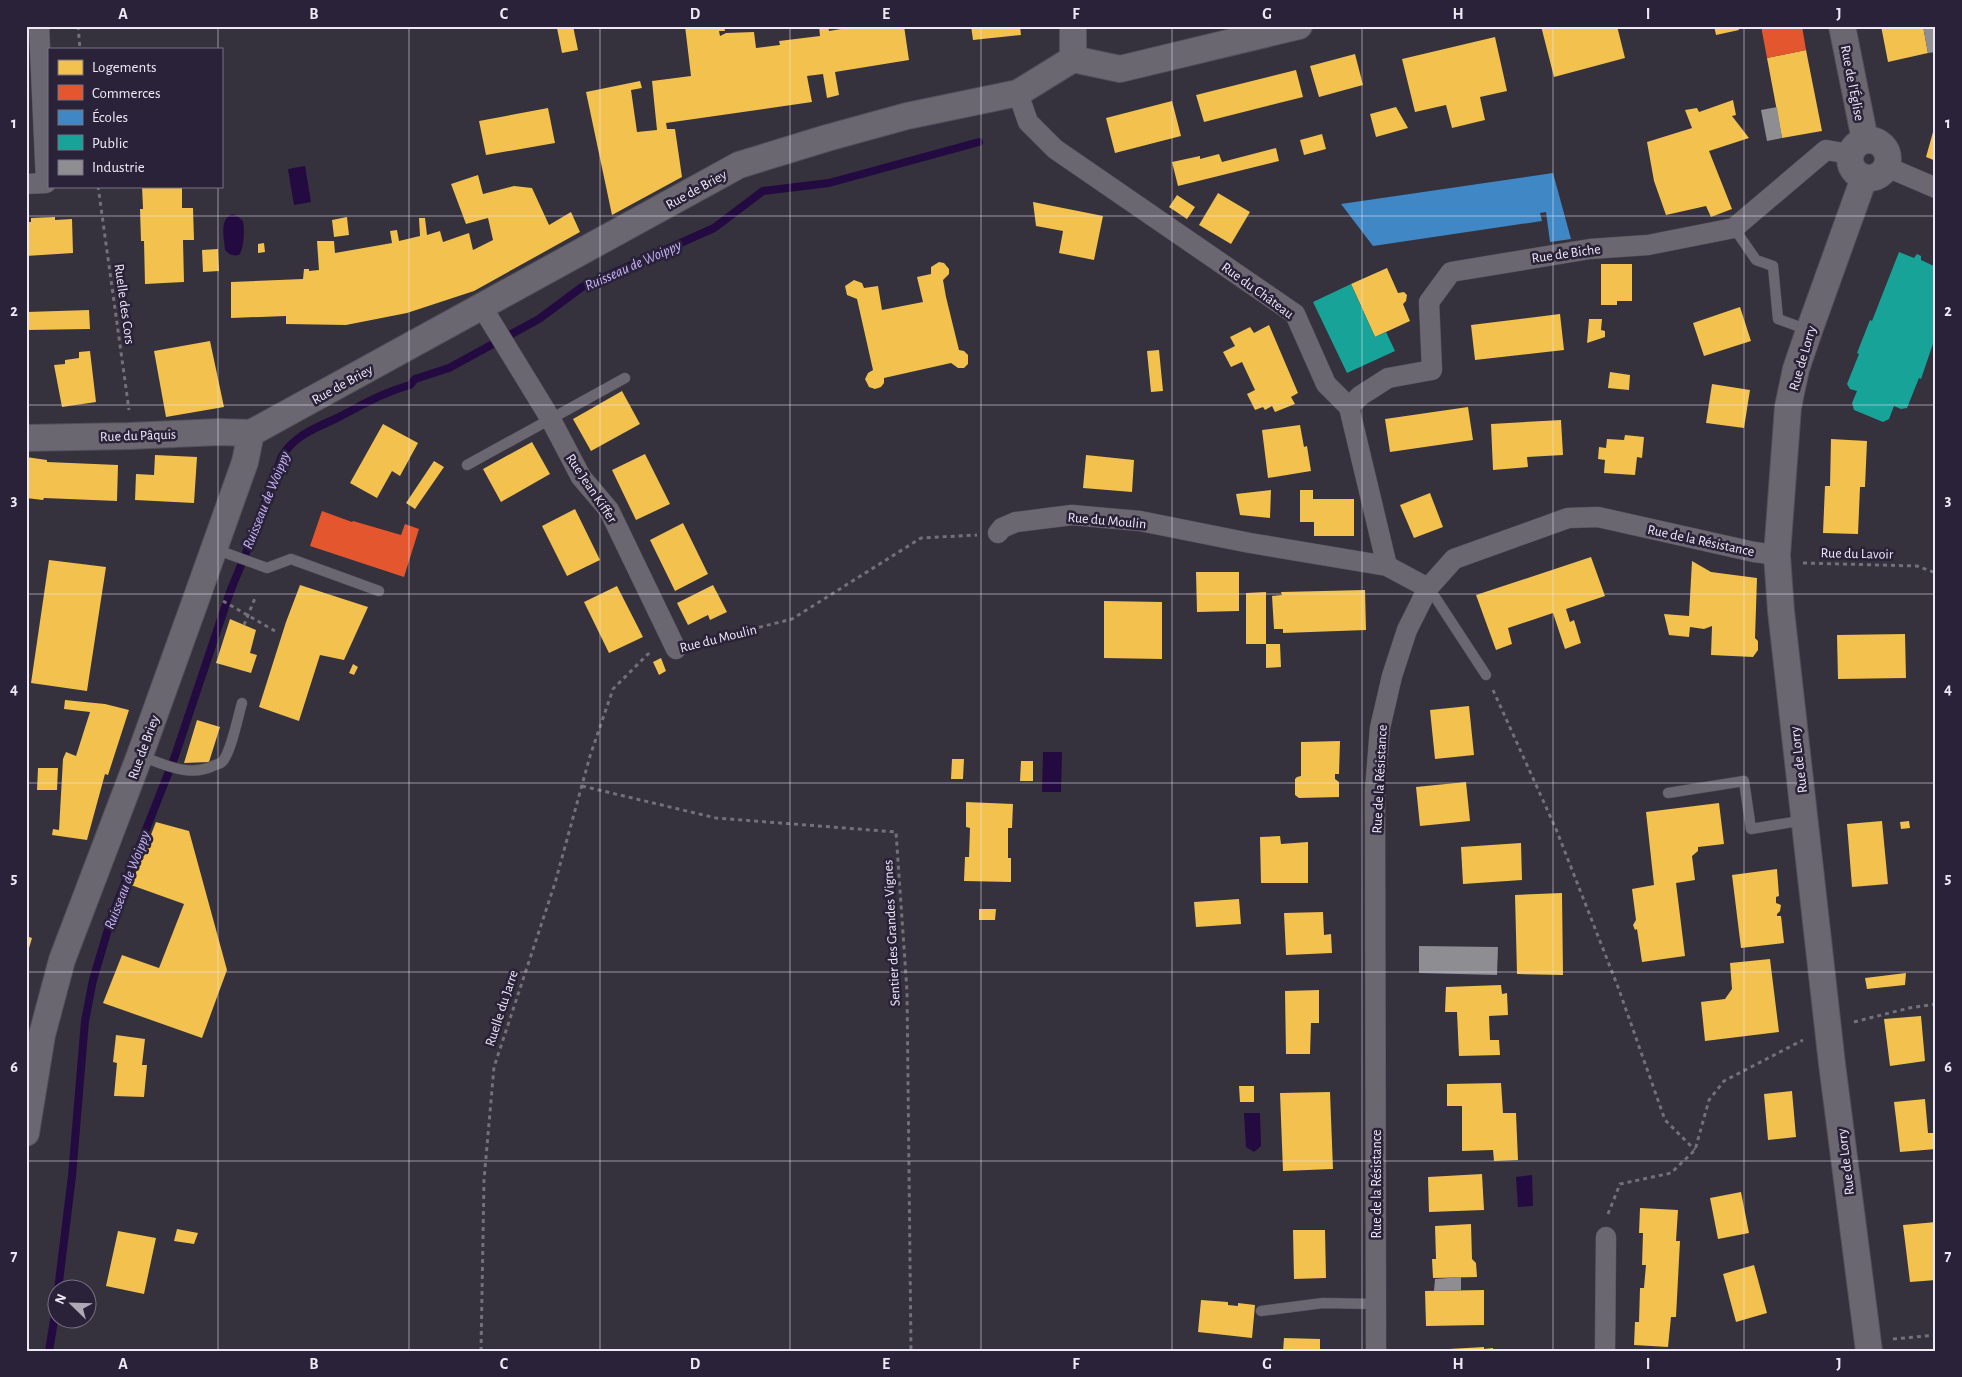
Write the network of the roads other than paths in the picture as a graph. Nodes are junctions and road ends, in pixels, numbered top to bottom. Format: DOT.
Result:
graph roads {
  1 [pos="38,26"];
  2 [pos="1074,26"];
  3 [pos="1299,26"];
  4 [pos="1842,26"];
  5 [pos="1073,59"];
  6 [pos="1018,93"];
  7 [pos="1858,147"];
  8 [pos="1887,167"];
  9 [pos="1864,178"];
  10 [pos="26,184"];
  11 [pos="1936,188"];
  12 [pos="1734,228"];
  13 [pos="482,307"];
  14 [pos="1809,331"];
  15 [pos="625,378"];
  16 [pos="1349,407"];
  17 [pos="550,418"];
  18 [pos="251,433"];
  19 [pos="26,438"];
  20 [pos="467,466"];
  21 [pos="998,533"];
  22 [pos="224,552"];
  23 [pos="1777,560"];
  24 [pos="1387,566"];
  25 [pos="1428,588"];
  26 [pos="378,591"];
  27 [pos="676,649"];
  28 [pos="1486,675"];
  29 [pos="242,703"];
  30 [pos="151,760"];
  31 [pos="1668,793"];
  32 [pos="1806,820"];
  33 [pos="26,1133"];
  34 [pos="1606,1237"];
  35 [pos="1376,1304"];
  36 [pos="1261,1311"];
  37 [pos="1868,1346"];
  38 [pos="1376,1351"];
  39 [pos="1605,1351"];
  1 -- 10 [label="street"];
  2 -- 5 [label="street"];
  3 -- 5 [label="street"];
  4 -- 7 [label="street, Rue de l'Église"];
  5 -- 6 [label="street, Rue de Briey"];
  6 -- 13 [label="street, Rue de Briey"];
  6 -- 16 [label="street, Rue du Château"];
  7 -- 8 [label="street"];
  7 -- 9 [label="street"];
  7 -- 12 [label="street, Rue de Biche"];
  8 -- 9 [label="street"];
  8 -- 11 [label="street"];
  9 -- 14 [label="street, Rue de Lorry"];
  12 -- 14 [label="lane"];
  12 -- 16 [label="street, Rue de Biche"];
  13 -- 17 [label="street, Rue Jean Kiffer"];
  13 -- 18 [label="street, Rue de Briey"];
  14 -- 23 [label="street, Rue de Lorry"];
  15 -- 17 [label="lane"];
  16 -- 24 [label="street"];
  17 -- 20 [label="lane"];
  17 -- 27 [label="street, Rue Jean Kiffer"];
  18 -- 19 [label="street, Rue du Pâquis"];
  18 -- 22 [label="street, Rue de Briey"];
  21 -- 24 [label="street, Rue du Moulin"];
  22 -- 26 [label="lane"];
  22 -- 30 [label="street, Rue de Briey"];
  23 -- 25 [label="street, Rue de la Résistance"];
  23 -- 32 [label="street, Rue de Lorry"];
  24 -- 25 [label="street, Rue du Moulin"];
  25 -- 28 [label="lane"];
  25 -- 35 [label="street, Rue de la Résistance"];
  29 -- 30 [label="lane"];
  30 -- 33 [label="street, Rue de Briey"];
  31 -- 32 [label="lane"];
  32 -- 37 [label="street, Rue de Lorry"];
  34 -- 39 [label="street"];
  35 -- 36 [label="lane"];
  35 -- 38 [label="street, Rue de la Résistance"];
}
